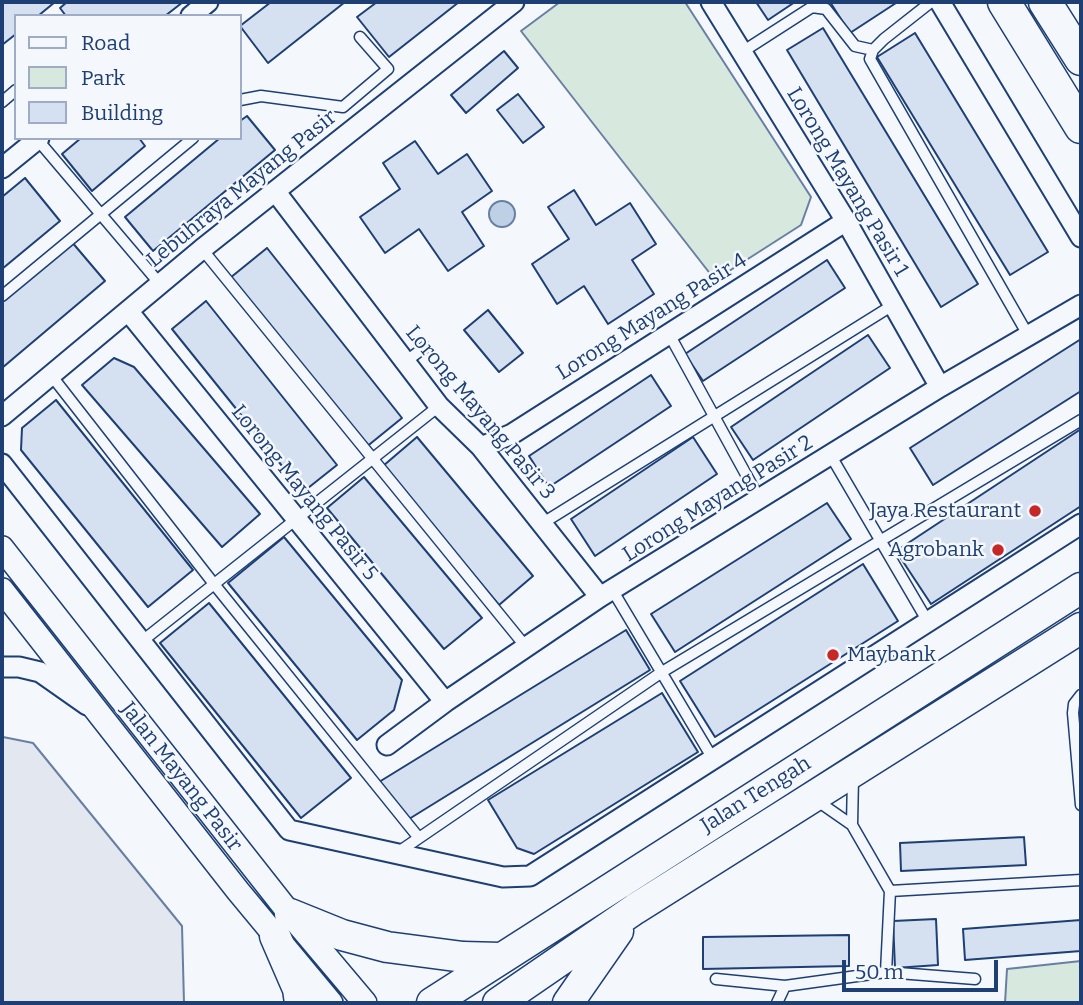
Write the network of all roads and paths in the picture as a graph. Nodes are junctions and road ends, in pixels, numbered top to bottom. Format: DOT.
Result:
graph roads {
  1 [pos="208,2"];
  2 [pos="514,2"];
  3 [pos="711,2"];
  4 [pos="931,2"];
  5 [pos="940,2"];
  6 [pos="1004,2"];
  7 [pos="1045,2"];
  8 [pos="193,14"];
  9 [pos="360,37"];
  10 [pos="873,50"];
  11 [pos="742,52"];
  12 [pos="1081,59"];
  13 [pos="242,98"];
  14 [pos="1081,127"];
  15 [pos="37,140"];
  16 [pos="39,140"];
  17 [pos="191,140"];
  18 [pos="3,164"];
  19 [pos="275,191"];
  20 [pos="102,214"];
  21 [pos="846,221"];
  22 [pos="1081,237"];
  23 [pos="202,249"];
  24 [pos="160,284"];
  25 [pos="2,296"];
  26 [pos="893,305"];
  27 [pos="1081,305"];
  28 [pos="128,311"];
  29 [pos="669,334"];
  30 [pos="1028,335"];
  31 [pos="425,347"];
  32 [pos="405,362"];
  33 [pos="51,375"];
  34 [pos="940,387"];
  35 [pos="439,406"];
  36 [pos="2,416"];
  37 [pos="716,416"];
  38 [pos="1081,420"];
  39 [pos="481,447"];
  40 [pos="831,456"];
  41 [pos="373,458"];
  42 [pos="2,464"];
  43 [pos="761,500"];
  44 [pos="295,519"];
  45 [pos="543,523"];
  46 [pos="1081,524"];
  47 [pos="880,541"];
  48 [pos="2,548"];
  49 [pos="214,584"];
  50 [pos="1081,588"];
  51 [pos="2,590"];
  52 [pos="606,594"];
  53 [pos="928,622"];
  54 [pos="1081,628"];
  55 [pos="141,642"];
  56 [pos="526,647"];
  57 [pos="2,667"];
  58 [pos="662,673"];
  59 [pos="1081,695"];
  60 [pos="445,702"];
  61 [pos="94,710"];
  62 [pos="387,745"];
  63 [pos="713,759"];
  64 [pos="1080,764"];
  65 [pos="853,774"];
  66 [pos="814,799"];
  67 [pos="1081,805"];
  68 [pos="852,825"];
  69 [pos="419,838"];
  70 [pos="394,855"];
  71 [pos="1081,880"];
  72 [pos="890,891"];
  73 [pos="635,909"];
  74 [pos="283,925"];
  75 [pos="500,958"];
  76 [pos="886,972"];
  77 [pos="716,979"];
  78 [pos="975,979"];
  79 [pos="785,986"];
  80 [pos="300,1003"];
  81 [pos="331,1003"];
  82 [pos="365,1003"];
  83 [pos="432,1003"];
  84 [pos="498,1003"];
  85 [pos="568,1003"];
  86 [pos="776,1003"];
  1 -- 8 [label="street"];
  2 -- 19 [label="street, Lebuhraya Mayang Pasir"];
  3 -- 11 [label="street, Lorong Mayang Pasir 1"];
  4 -- 10 [label="lane"];
  5 -- 22 [label="street"];
  6 -- 14 [label="highway"];
  7 -- 12 [label="highway"];
  9 -- 13 [label="lane"];
  10 -- 11 [label="lane"];
  10 -- 30 [label="lane"];
  11 -- 21 [label="street, Lorong Mayang Pasir 1"];
  15 -- 18 [label="street"];
  16 -- 20 [label="lane"];
  17 -- 20 [label="lane"];
  19 -- 23 [label="street, Lebuhraya Mayang Pasir"];
  19 -- 32 [label="street, Lorong Mayang Pasir 3"];
  20 -- 24 [label="lane"];
  20 -- 25 [label="lane"];
  21 -- 26 [label="street, Lorong Mayang Pasir 1"];
  21 -- 29 [label="street, Lorong Mayang Pasir 4"];
  23 -- 24 [label="street, Lebuhraya Mayang Pasir"];
  23 -- 41 [label="lane"];
  24 -- 28 [label="street, Lebuhraya Mayang Pasir"];
  26 -- 34 [label="street, Lorong Mayang Pasir 1"];
  26 -- 37 [label="lane"];
  27 -- 30 [label="street, Lorong Mayang Pasir 2"];
  28 -- 33 [label="street, Lebuhraya Mayang Pasir"];
  28 -- 44 [label="street, Lorong Mayang Pasir 5"];
  29 -- 37 [label="lane"];
  29 -- 39 [label="street, Lorong Mayang Pasir 4"];
  30 -- 34 [label="street, Lorong Mayang Pasir 2"];
  31 -- 32 [label="lane"];
  32 -- 35 [label="street, Lorong Mayang Pasir 3"];
  33 -- 36 [label="street, Lebuhraya Mayang Pasir"];
  33 -- 49 [label="lane"];
  34 -- 40 [label="street, Lorong Mayang Pasir 2"];
  35 -- 39 [label="street, Lorong Mayang Pasir 3"];
  35 -- 41 [label="lane"];
  37 -- 43 [label="lane"];
  37 -- 45 [label="lane"];
  38 -- 47 [label="lane"];
  39 -- 45 [label="street, Lorong Mayang Pasir 3"];
  40 -- 43 [label="street, Lorong Mayang Pasir 2"];
  40 -- 47 [label="lane"];
  41 -- 44 [label="lane"];
  41 -- 56 [label="lane"];
  42 -- 55 [label="street"];
  43 -- 52 [label="street, Lorong Mayang Pasir 2"];
  44 -- 49 [label="lane"];
  44 -- 60 [label="street, Lorong Mayang Pasir 5"];
  45 -- 52 [label="street, Lorong Mayang Pasir 3"];
  46 -- 53 [label="street"];
  47 -- 53 [label="lane"];
  47 -- 58 [label="lane"];
  48 -- 74 [label="street, Jalan Mayang Pasir"];
  49 -- 55 [label="lane"];
  49 -- 69 [label="lane"];
  50 -- 75 [label="main road, Jalan Tengah"];
  51 -- 61 [label="street, Jalan Mayang Pasir"];
  52 -- 56 [label="street, Lorong Mayang Pasir 2"];
  52 -- 58 [label="lane"];
  53 -- 63 [label="street"];
  54 -- 65 [label="main road, Jalan Tengah"];
  55 -- 70 [label="street"];
  56 -- 60 [label="street, Lorong Mayang Pasir 2"];
  57 -- 61 [label="street"];
  58 -- 63 [label="lane"];
  58 -- 69 [label="lane"];
  59 -- 64 [label="lane"];
  60 -- 62 [label="street, Lorong Mayang Pasir 2"];
  61 -- 74 [label="street, Jalan Mayang Pasir"];
  63 -- 70 [label="street"];
  64 -- 67 [label="lane"];
  65 -- 66 [label="main road, Jalan Tengah"];
  65 -- 68 [label="lane"];
  66 -- 68 [label="lane"];
  66 -- 73 [label="main road, Jalan Tengah"];
  68 -- 72 [label="lane"];
  69 -- 70 [label="lane"];
  71 -- 72 [label="lane"];
  72 -- 76 [label="lane"];
  73 -- 84 [label="main road, Jalan Tengah"];
  73 -- 85 [label="main road"];
  74 -- 75 [label="main road"];
  74 -- 80 [label="main road"];
  74 -- 81 [label="street, Jalan Mayang Pasir"];
  74 -- 82 [label="street, Jalan Mayang Pasir"];
  75 -- 83 [label="main road, Jalan Tengah"];
  76 -- 78 [label="lane"];
  76 -- 79 [label="lane"];
  77 -- 79 [label="lane"];
  79 -- 86 [label="lane"];
}
